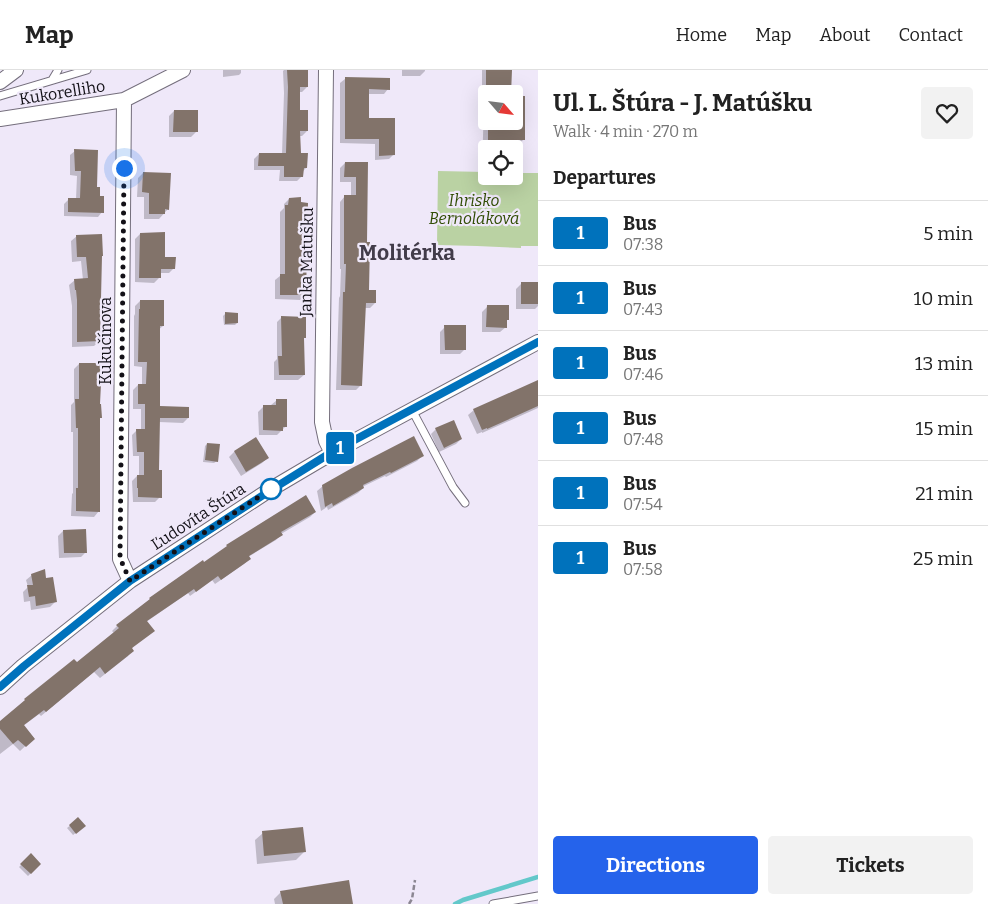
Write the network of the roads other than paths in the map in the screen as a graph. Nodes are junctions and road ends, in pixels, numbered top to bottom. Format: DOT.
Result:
graph roads {
  1 [pos="16,70"];
  2 [pos="58,70"];
  3 [pos="87,70"];
  4 [pos="183,70"];
  5 [pos="326,70"];
  6 [pos="52,80"];
  7 [pos="0,82"];
  8 [pos="0,96"];
  9 [pos="124,100"];
  10 [pos="0,119"];
  11 [pos="538,342"];
  12 [pos="412,410"];
  13 [pos="332,452"];
  14 [pos="465,503"];
  15 [pos="130,581"];
  16 [pos="0,687"];
  17 [pos="538,896"];
  18 [pos="493,904"];
  1 -- 7 [label="street, Kukorelliho"];
  2 -- 6 [label="lane"];
  3 -- 6 [label="lane"];
  4 -- 9 [label="street, Kukorelliho"];
  5 -- 13 [label="street, Janka Matušku"];
  6 -- 8 [label="lane"];
  9 -- 10 [label="street, Kukorelliho"];
  9 -- 15 [label="street, Kukučínova"];
  11 -- 12 [label="street, Ľudovíta Štúra"];
  12 -- 13 [label="street, Ľudovíta Štúra"];
  12 -- 14 [label="lane"];
  13 -- 15 [label="street, Ľudovíta Štúra"];
  15 -- 16 [label="street, Ľudovíta Štúra"];
  17 -- 18 [label="lane"];
}
